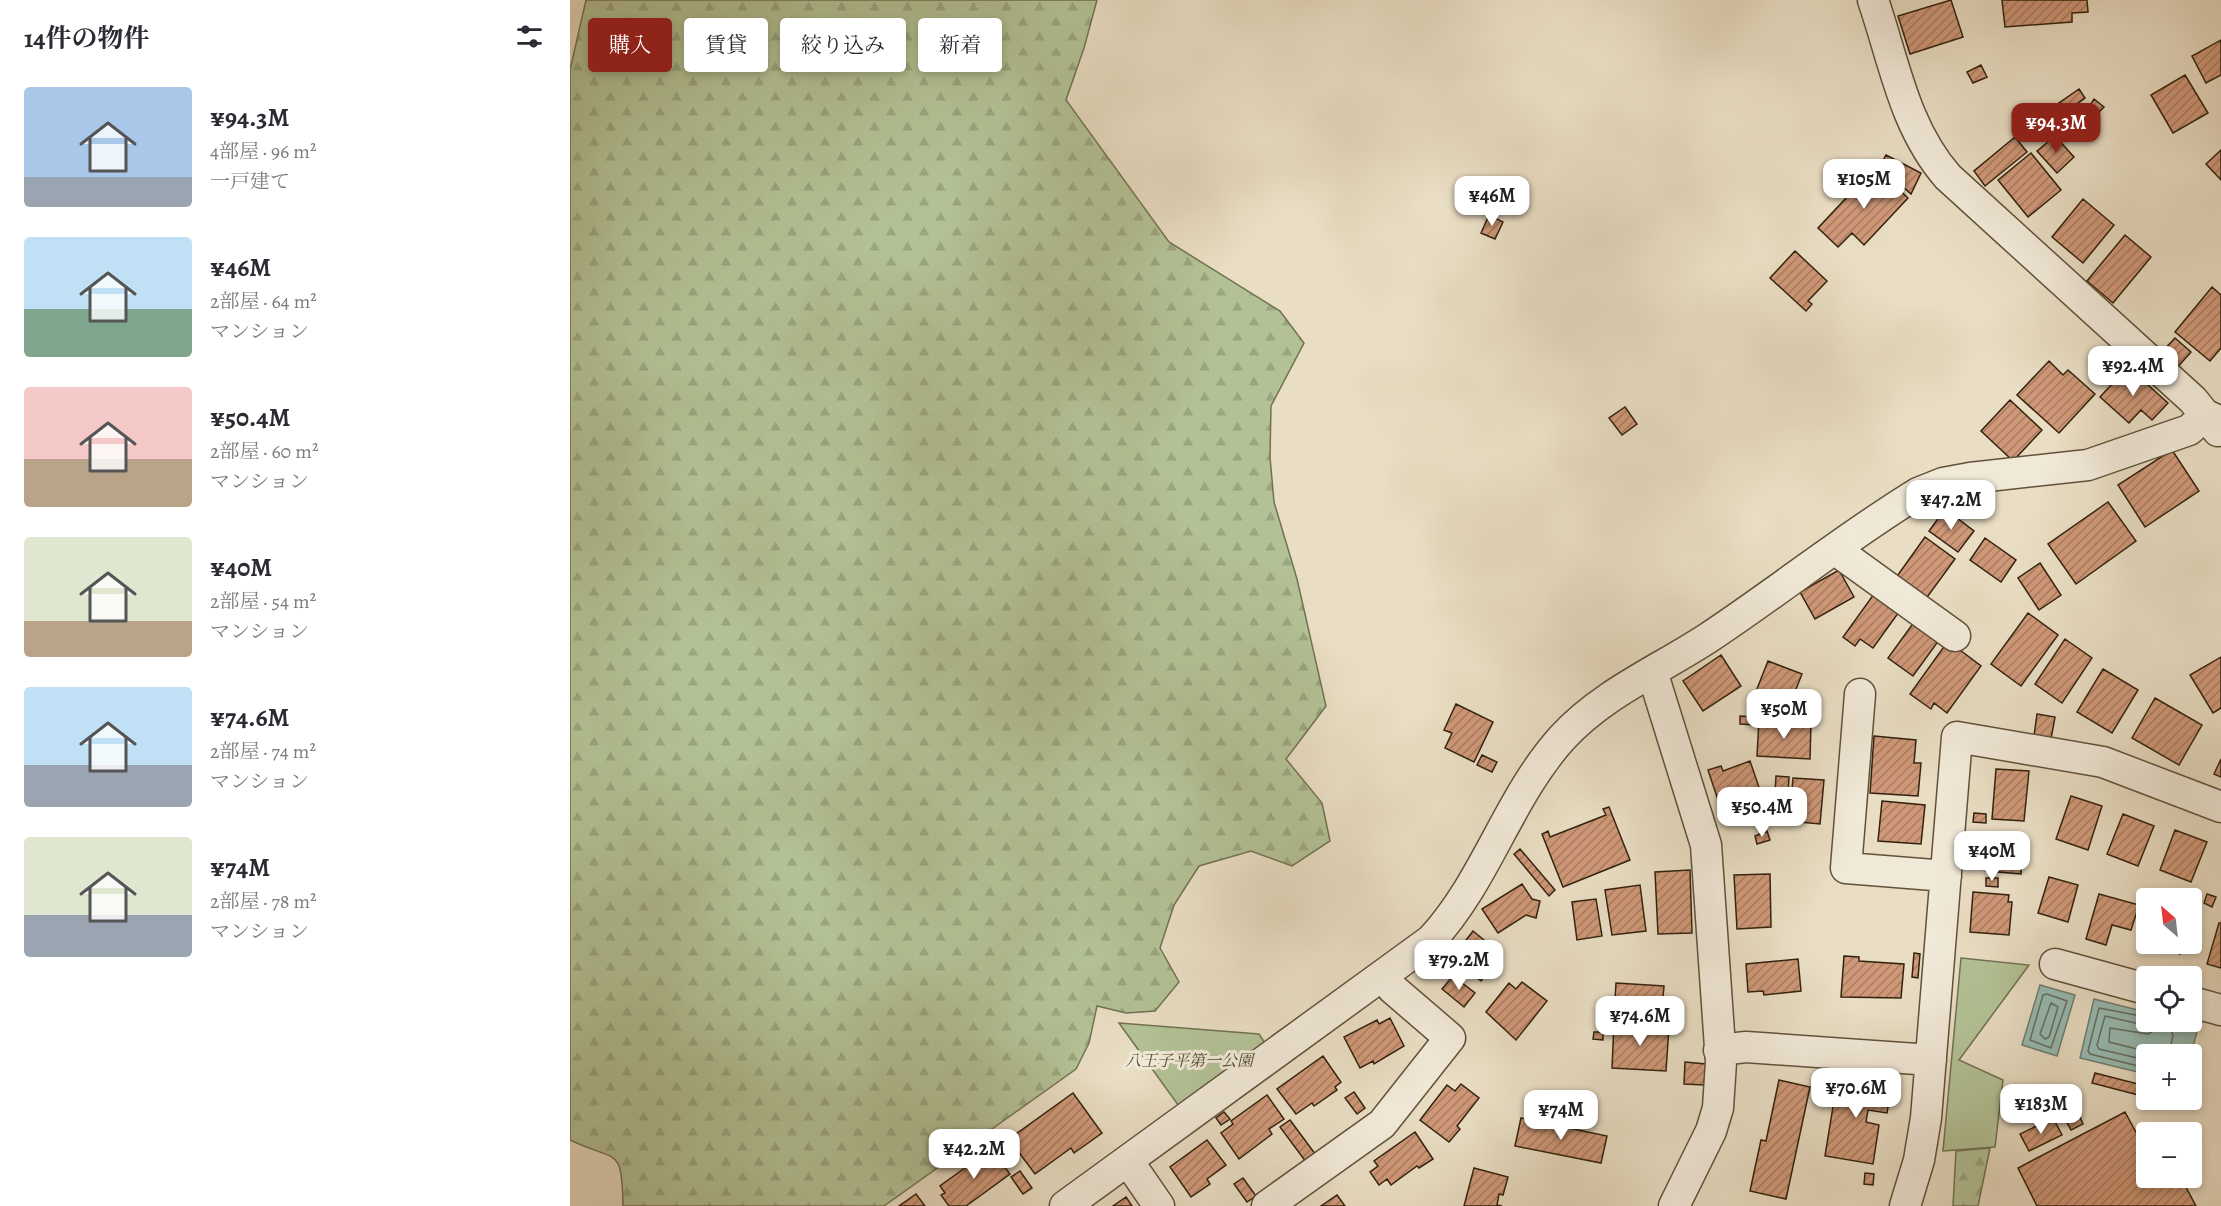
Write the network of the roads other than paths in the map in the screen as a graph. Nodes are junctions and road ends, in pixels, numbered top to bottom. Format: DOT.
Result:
graph roads {
  1 [pos="1873,0"];
  2 [pos="2216,424"];
  3 [pos="1838,547"];
  4 [pos="1955,636"];
  5 [pos="1650,673"];
  6 [pos="1860,694"];
  7 [pos="2221,807"];
  8 [pos="1946,876"];
  9 [pos="2055,964"];
  10 [pos="1384,976"];
  11 [pos="2136,987"];
  12 [pos="2202,1005"];
  13 [pos="2221,1011"];
  14 [pos="1719,1050"];
  15 [pos="1931,1059"];
  16 [pos="1128,1161"];
  17 [pos="1065,1206"];
  18 [pos="1159,1206"];
  19 [pos="1267,1206"];
  20 [pos="1674,1206"];
  21 [pos="1905,1206"];
  1 -- 2 [label="street"];
  2 -- 3 [label="street"];
  3 -- 4 [label="street"];
  3 -- 5 [label="street"];
  5 -- 10 [label="street"];
  5 -- 14 [label="street"];
  6 -- 8 [label="street"];
  7 -- 8 [label="street"];
  8 -- 15 [label="street"];
  9 -- 11 [label="street"];
  10 -- 16 [label="street"];
  10 -- 19 [label="street"];
  12 -- 13 [label="street"];
  14 -- 15 [label="street"];
  14 -- 20 [label="street"];
  15 -- 21 [label="street"];
  16 -- 17 [label="street"];
  16 -- 18 [label="street"];
}
